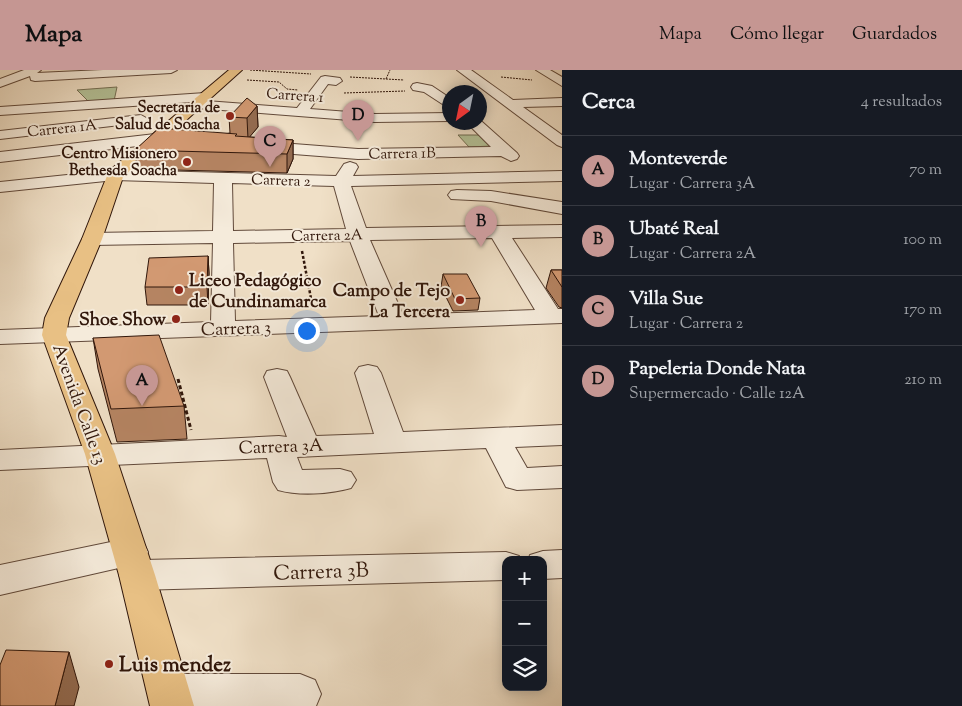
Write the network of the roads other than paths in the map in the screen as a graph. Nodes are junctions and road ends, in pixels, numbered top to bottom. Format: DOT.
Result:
graph roads {
  1 [pos="171,70"];
  2 [pos="542,70"];
  3 [pos="32,72"];
  4 [pos="467,72"];
  5 [pos="245,73"];
  6 [pos="341,79"];
  7 [pos="562,82"];
  8 [pos="414,84"];
  9 [pos="5,91"];
  10 [pos="442,99"];
  11 [pos="562,102"];
  12 [pos="408,106"];
  13 [pos="62,107"];
  14 [pos="251,108"];
  15 [pos="25,109"];
  16 [pos="507,109"];
  17 [pos="0,111"];
  18 [pos="301,112"];
  19 [pos="177,115"];
  20 [pos="442,117"];
  21 [pos="377,118"];
  22 [pos="528,118"];
  23 [pos="241,119"];
  24 [pos="552,121"];
  25 [pos="476,130"];
  26 [pos="0,135"];
  27 [pos="200,142"];
  28 [pos="562,142"];
  29 [pos="363,143"];
  30 [pos="236,144"];
  31 [pos="505,151"];
  32 [pos="0,157"];
  33 [pos="115,175"];
  34 [pos="562,176"];
  35 [pos="536,177"];
  36 [pos="223,178"];
  37 [pos="411,180"];
  38 [pos="341,182"];
  39 [pos="0,187"];
  40 [pos="562,208"];
  41 [pos="562,231"];
  42 [pos="498,232"];
  43 [pos="358,235"];
  44 [pos="223,237"];
  45 [pos="92,239"];
  46 [pos="557,316"];
  47 [pos="394,323"];
  48 [pos="223,328"];
  49 [pos="54,335"];
  50 [pos="0,337"];
  51 [pos="368,373"];
  52 [pos="276,377"];
  53 [pos="562,435"];
  54 [pos="495,437"];
  55 [pos="392,442"];
  56 [pos="292,445"];
  57 [pos="100,454"];
  58 [pos="0,460"];
  59 [pos="562,477"];
  60 [pos="340,480"];
  61 [pos="134,564"];
  62 [pos="562,564"];
  63 [pos="547,565"];
  64 [pos="502,566"];
  65 [pos="0,580"];
  66 [pos="300,694"];
  67 [pos="171,700"];
  1 -- 3 [label="street"];
  2 -- 7 [label="street"];
  3 -- 9 [label="street"];
  3 -- 13 [label="street"];
  4 -- 16 [label="street"];
  5 -- 19 [label="main road, Avenida Calle 13"];
  6 -- 18 [label="street"];
  8 -- 10 [label="street"];
  9 -- 15 [label="street"];
  11 -- 16 [label="street"];
  12 -- 21 [label="street"];
  13 -- 15 [label="street, Carrera 1"];
  13 -- 19 [label="street, Carrera 1"];
  14 -- 18 [label="street, Carrera 1"];
  14 -- 19 [label="street, Carrera 1"];
  14 -- 23 [label="street"];
  15 -- 17 [label="street, Carrera 1"];
  16 -- 22 [label="street"];
  18 -- 21 [label="street, Carrera 1"];
  19 -- 26 [label="street, Carrera 1A"];
  19 -- 27 [label="street"];
  19 -- 32 [label="street"];
  19 -- 33 [label="main road, Avenida Calle 13"];
  20 -- 21 [label="street, Carrera 1"];
  21 -- 29 [label="street"];
  22 -- 24 [label="street"];
  22 -- 28 [label="street"];
  25 -- 31 [label="street"];
  29 -- 30 [label="street, Carrera 1B"];
  29 -- 31 [label="street, Carrera 1B"];
  29 -- 38 [label="street"];
  31 -- 35 [label="street"];
  33 -- 36 [label="street, Carrera 2"];
  33 -- 39 [label="street, Carrera 2"];
  33 -- 45 [label="main road, Avenida Calle 13"];
  34 -- 35 [label="street, Carrera 2"];
  35 -- 37 [label="street, Carrera 2"];
  36 -- 38 [label="street, Carrera 2"];
  36 -- 44 [label="street"];
  37 -- 38 [label="street, Carrera 2"];
  37 -- 40 [label="street"];
  38 -- 43 [label="street"];
  41 -- 42 [label="street, Carrera 2A"];
  42 -- 43 [label="street, Carrera 2A"];
  42 -- 46 [label="street"];
  43 -- 44 [label="street, Carrera 2A"];
  43 -- 47 [label="street"];
  44 -- 45 [label="street, Carrera 2A"];
  44 -- 48 [label="street"];
  45 -- 49 [label="main road, Avenida Calle 13"];
  46 -- 47 [label="street, Carrera 3"];
  47 -- 48 [label="street, Carrera 3"];
  48 -- 49 [label="street, Carrera 3"];
  49 -- 50 [label="street, Carrera 3"];
  49 -- 57 [label="main road, Avenida Calle 13"];
  51 -- 55 [label="street"];
  52 -- 56 [label="street"];
  53 -- 54 [label="street, Carrera 3A"];
  54 -- 55 [label="street, Carrera 3A"];
  54 -- 59 [label="street"];
  55 -- 56 [label="street, Carrera 3A"];
  56 -- 57 [label="street, Carrera 3A"];
  56 -- 60 [label="street"];
  57 -- 58 [label="street, Carrera 3A"];
  57 -- 61 [label="main road, Avenida Calle 13"];
  61 -- 64 [label="street, Carrera 3B"];
  61 -- 65 [label="street, Carrera 3B"];
  61 -- 67 [label="main road, Avenida Calle 13"];
  62 -- 63 [label="street"];
  66 -- 67 [label="street"];
}
